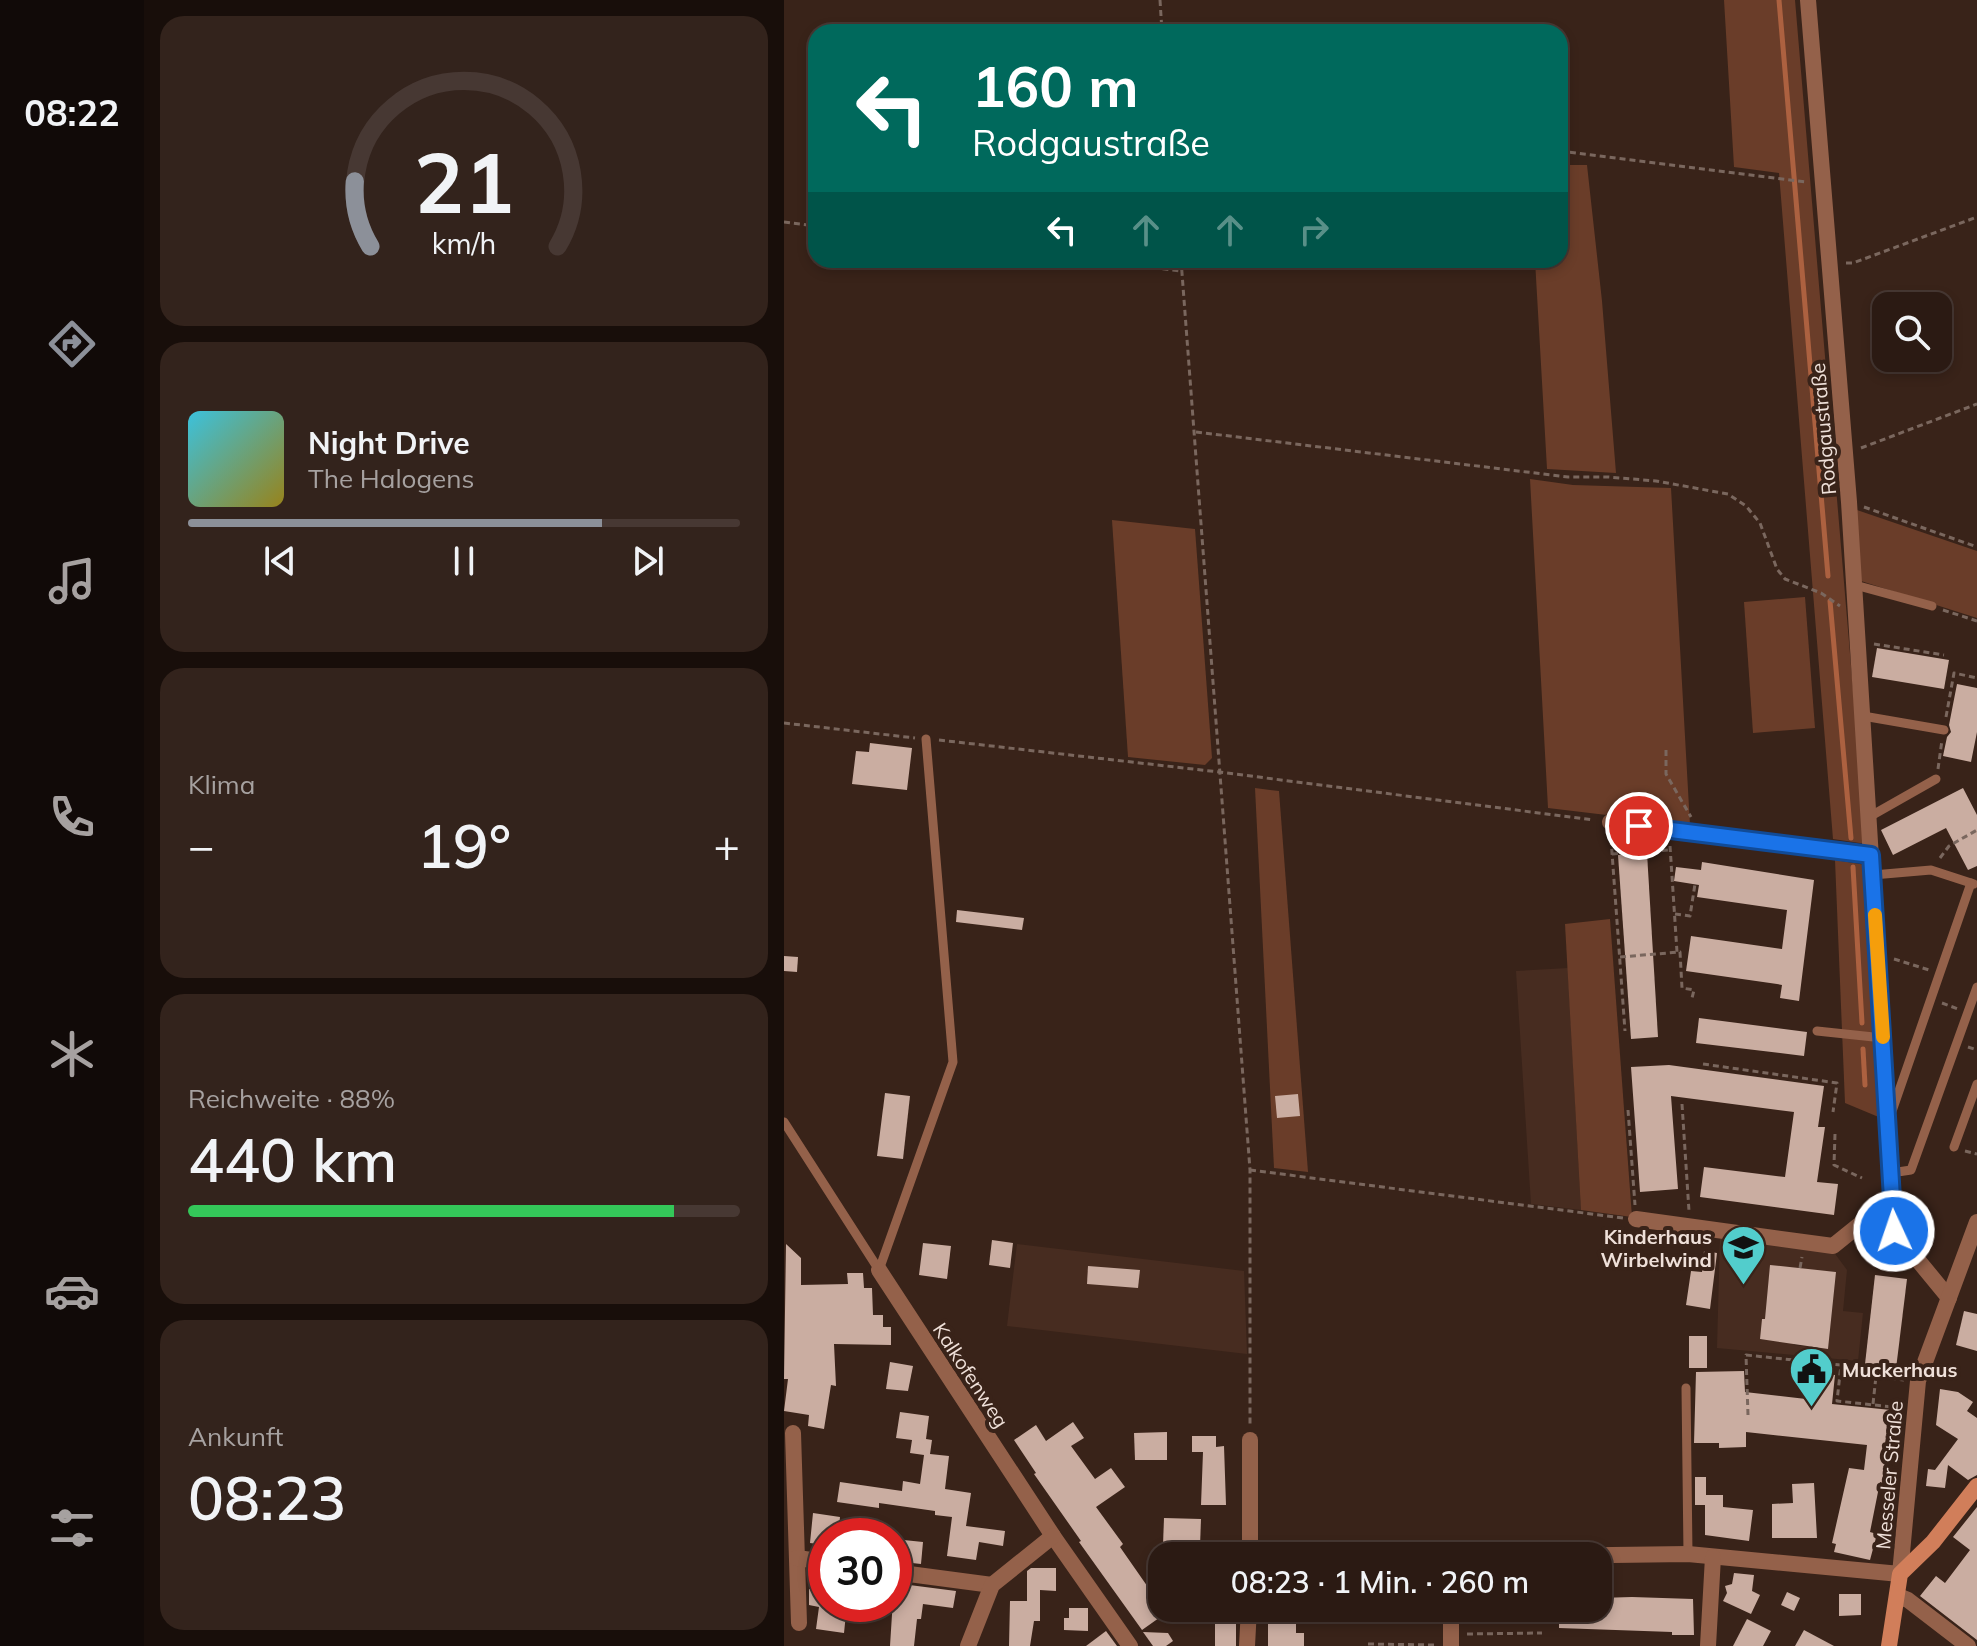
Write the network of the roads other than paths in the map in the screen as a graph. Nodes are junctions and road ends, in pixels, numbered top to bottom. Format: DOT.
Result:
graph roads {
  1 [pos="1808,0"];
  2 [pos="1855,585"];
  3 [pos="1932,606"];
  4 [pos="1863,716"];
  5 [pos="1944,730"];
  6 [pos="926,739"];
  7 [pos="1936,779"];
  8 [pos="1869,817"];
  9 [pos="1610,822"];
  10 [pos="1871,855"];
  11 [pos="1873,875"];
  12 [pos="1974,884"];
  13 [pos="1977,987"];
  14 [pos="1817,1031"];
  15 [pos="1883,1038"];
  16 [pos="1977,1084"];
  17 [pos="784,1122"];
  18 [pos="1888,1125"];
  19 [pos="1954,1147"];
  20 [pos="1891,1173"];
  21 [pos="1636,1219"];
  22 [pos="1977,1222"];
  23 [pos="1894,1231"];
  24 [pos="879,1270"];
  25 [pos="1949,1298"];
  26 [pos="1686,1388"];
  27 [pos="793,1433"];
  28 [pos="1250,1440"];
  29 [pos="1977,1486"];
  30 [pos="1053,1536"];
  31 [pos="1250,1542"];
  32 [pos="1688,1554"];
  33 [pos="1612,1555"];
  34 [pos="1713,1557"];
  35 [pos="797,1558"];
  36 [pos="808,1560"];
  37 [pos="912,1574"];
  38 [pos="1900,1574"];
  39 [pos="992,1585"];
  40 [pos="1898,1596"];
  41 [pos="1248,1622"];
  42 [pos="799,1623"];
  43 [pos="968,1646"];
  44 [pos="1130,1646"];
  45 [pos="1247,1646"];
  46 [pos="1708,1646"];
  47 [pos="1889,1646"];
  48 [pos="1968,1646"];
  1 -- 2 [label="street, Rodgaustraße"];
  2 -- 3 [label="lane"];
  2 -- 4 [label="street, Rodgaustraße"];
  4 -- 5 [label="lane"];
  4 -- 8 [label="street, Rodgaustraße"];
  6 -- 24 [label="lane"];
  7 -- 8 [label="lane"];
  8 -- 10 [label="street, Rodgaustraße"];
  9 -- 10 [label="street"];
  10 -- 11 [label="street, Rodgaustraße"];
  11 -- 12 [label="lane"];
  11 -- 15 [label="street, Rodgaustraße"];
  12 -- 18 [label="lane"];
  13 -- 20 [label="lane"];
  14 -- 15 [label="lane"];
  15 -- 18 [label="street, Rodgaustraße"];
  16 -- 19 [label="lane"];
  17 -- 24 [label="lane, Kalkofenweg"];
  18 -- 20 [label="street, Rodgaustraße"];
  20 -- 23 [label="street, Rodgaustraße"];
  21 -- 23 [label="street"];
  22 -- 25 [label="street, Messeler Straße"];
  23 -- 25 [label="street"];
  24 -- 30 [label="street, Kalkofenweg"];
  25 -- 38 [label="street, Messeler Straße"];
  26 -- 32 [label="lane"];
  27 -- 35 [label="street"];
  28 -- 31 [label="street"];
  29 -- 38 [label="street"];
  30 -- 39 [label="street"];
  30 -- 44 [label="street, Kalkofenweg"];
  32 -- 33 [label="street"];
  32 -- 34 [label="street"];
  34 -- 38 [label="street"];
  34 -- 46 [label="street"];
  35 -- 36 [label="street"];
  35 -- 42 [label="street"];
  37 -- 39 [label="street"];
  38 -- 40 [label="street, Messeler Straße"];
  39 -- 43 [label="street"];
  40 -- 47 [label="street, Messeler Straße"];
  40 -- 48 [label="street"];
  41 -- 45 [label="street"];
}
